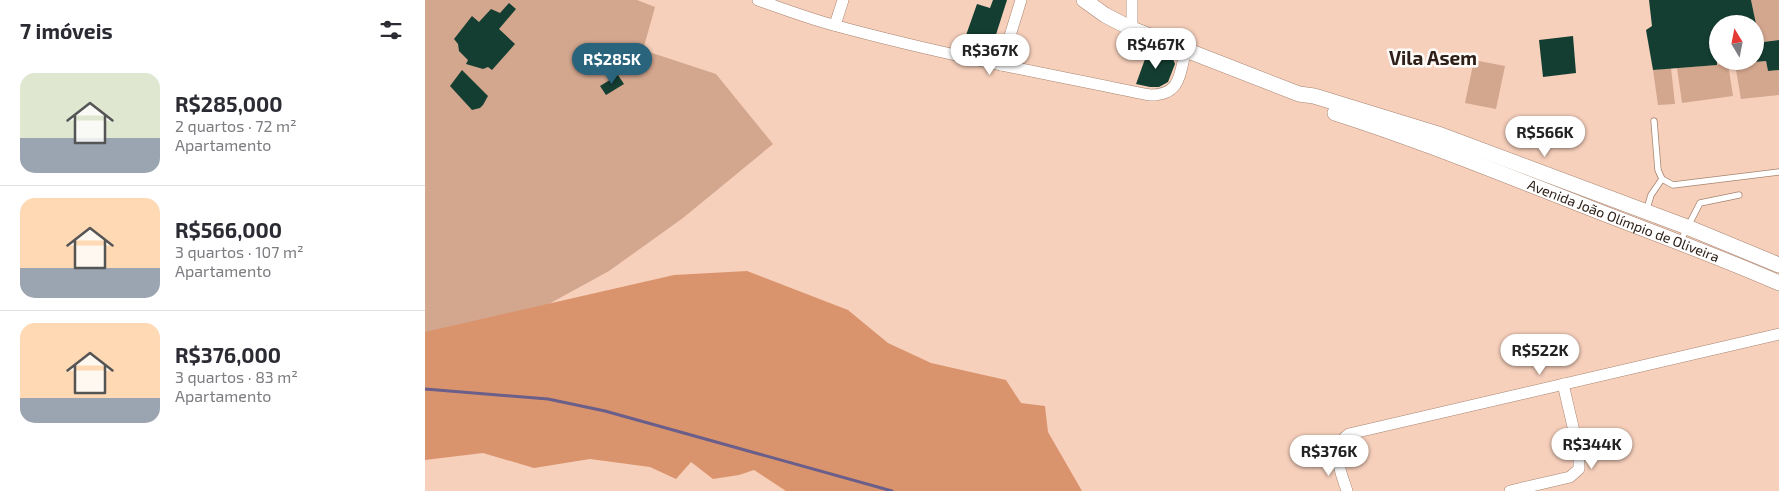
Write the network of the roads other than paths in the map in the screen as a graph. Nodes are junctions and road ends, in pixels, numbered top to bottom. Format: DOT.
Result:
graph roads {
  1 [pos="757,0"];
  2 [pos="843,0"];
  3 [pos="1021,0"];
  4 [pos="1084,0"];
  5 [pos="1132,0"];
  6 [pos="835,25"];
  7 [pos="1132,28"];
  8 [pos="1186,50"];
  9 [pos="1001,65"];
  10 [pos="1299,94"];
  11 [pos="1654,121"];
  12 [pos="1779,172"];
  13 [pos="1662,179"];
  14 [pos="1739,195"];
  15 [pos="1646,212"];
  16 [pos="1638,227"];
  17 [pos="1687,227"];
  18 [pos="1680,242"];
  19 [pos="1779,265"];
  20 [pos="1779,283"];
  21 [pos="1779,334"];
  22 [pos="1563,384"];
  23 [pos="1347,491"];
  24 [pos="1510,491"];
  1 -- 6 [label="street"];
  2 -- 6 [label="street"];
  3 -- 9 [label="street"];
  4 -- 7 [label="main road, Avenida João Olímpio de Oliveira"];
  5 -- 7 [label="street"];
  6 -- 9 [label="street"];
  7 -- 8 [label="main road, Avenida João Olímpio de Oliveira"];
  8 -- 9 [label="street"];
  8 -- 10 [label="main road, Avenida João Olímpio de Oliveira"];
  10 -- 15 [label="main road, Avenida João Olímpio de Oliveira"];
  10 -- 16 [label="main road, Avenida João Olímpio de Oliveira"];
  11 -- 13 [label="lane"];
  12 -- 13 [label="lane"];
  13 -- 15 [label="lane"];
  14 -- 17 [label="lane"];
  15 -- 16 [label="lane"];
  15 -- 17 [label="main road, Avenida João Olímpio de Oliveira"];
  16 -- 18 [label="main road, Avenida João Olímpio de Oliveira"];
  17 -- 18 [label="lane"];
  17 -- 19 [label="main road, Avenida João Olímpio de Oliveira"];
  18 -- 20 [label="main road, Avenida João Olímpio de Oliveira"];
  21 -- 22 [label="street"];
  22 -- 23 [label="street"];
  22 -- 24 [label="street"];
}
